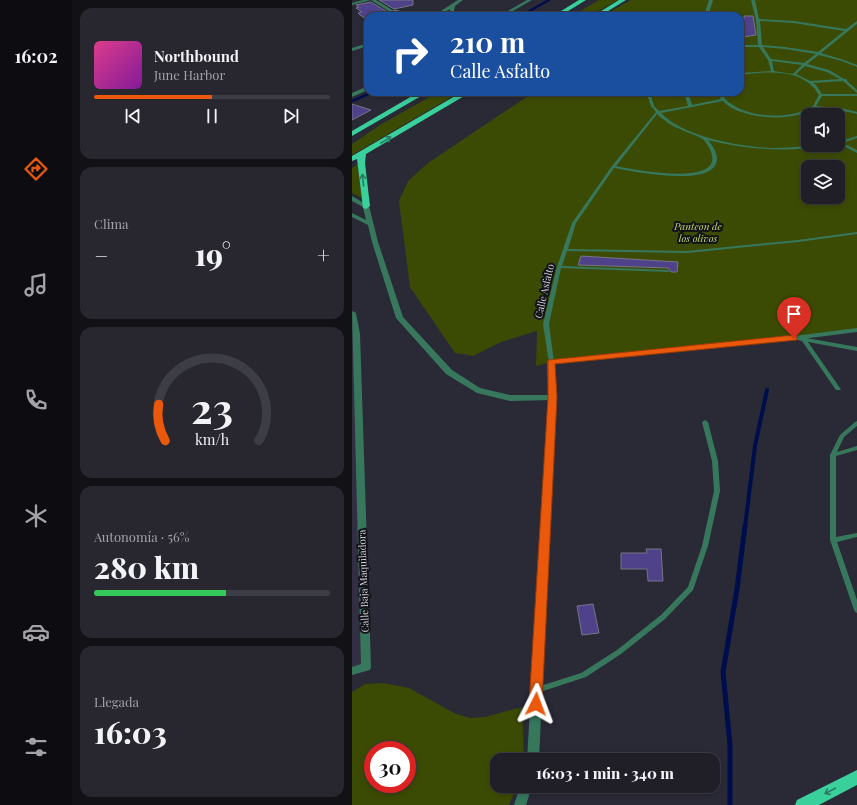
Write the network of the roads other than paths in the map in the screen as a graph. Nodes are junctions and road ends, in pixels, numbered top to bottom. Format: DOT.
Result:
graph roads {
  1 [pos="369,0"];
  2 [pos="373,0"];
  3 [pos="461,0"];
  4 [pos="530,0"];
  5 [pos="583,0"];
  6 [pos="623,0"];
  7 [pos="711,0"];
  8 [pos="753,0"];
  9 [pos="352,4"];
  10 [pos="453,5"];
  11 [pos="392,11"];
  12 [pos="442,12"];
  13 [pos="451,12"];
  14 [pos="508,12"];
  15 [pos="563,12"];
  16 [pos="603,12"];
  17 [pos="707,12"];
  18 [pos="758,20"];
  19 [pos="857,22"];
  20 [pos="847,30"];
  21 [pos="364,46"];
  22 [pos="744,46"];
  23 [pos="760,46"];
  24 [pos="352,50"];
  25 [pos="819,53"];
  26 [pos="770,60"];
  27 [pos="805,64"];
  28 [pos="857,66"];
  29 [pos="773,72"];
  30 [pos="744,74"];
  31 [pos="794,75"];
  32 [pos="846,80"];
  33 [pos="810,82"];
  34 [pos="364,90"];
  35 [pos="857,94"];
  36 [pos="352,95"];
  37 [pos="821,95"];
  38 [pos="417,96"];
  39 [pos="460,96"];
  40 [pos="650,96"];
  41 [pos="687,96"];
  42 [pos="720,96"];
  43 [pos="722,100"];
  44 [pos="690,106"];
  45 [pos="814,107"];
  46 [pos="656,113"];
  47 [pos="857,113"];
  48 [pos="352,134"];
  49 [pos="857,137"];
  50 [pos="705,138"];
  51 [pos="845,141"];
  52 [pos="845,146"];
  53 [pos="801,148"];
  54 [pos="857,152"];
  55 [pos="362,154"];
  56 [pos="352,160"];
  57 [pos="613,167"];
  58 [pos="352,198"];
  59 [pos="366,206"];
  60 [pos="352,215"];
  61 [pos="370,224"];
  62 [pos="857,233"];
  63 [pos="565,250"];
  64 [pos="559,267"];
  65 [pos="668,270"];
  66 [pos="352,313"];
  67 [pos="857,330"];
  68 [pos="798,339"];
  69 [pos="857,349"];
  70 [pos="551,362"];
  71 [pos="838,389"];
  72 [pos="552,397"];
  73 [pos="705,422"];
  74 [pos="857,423"];
  75 [pos="857,448"];
  76 [pos="833,455"];
  77 [pos="857,535"];
  78 [pos="833,540"];
  79 [pos="857,610"];
  80 [pos="352,671"];
  81 [pos="536,690"];
  82 [pos="533,753"];
  83 [pos="857,776"];
  84 [pos="524,793"];
  85 [pos="520,805"];
  86 [pos="802,805"];
  1 -- 9 [label="street"];
  2 -- 11 [label="street"];
  3 -- 10 [label="street"];
  4 -- 14 [label="street"];
  5 -- 15 [label="highway"];
  6 -- 16 [label="highway"];
  7 -- 17 [label="lane"];
  8 -- 18 [label="lane"];
  10 -- 12 [label="street"];
  10 -- 13 [label="street"];
  18 -- 20 [label="lane"];
  18 -- 23 [label="lane"];
  19 -- 20 [label="lane"];
  20 -- 25 [label="lane"];
  21 -- 24 [label="street"];
  22 -- 23 [label="lane"];
  23 -- 25 [label="lane"];
  23 -- 26 [label="lane"];
  25 -- 27 [label="lane"];
  25 -- 28 [label="lane"];
  26 -- 27 [label="lane"];
  26 -- 29 [label="lane"];
  27 -- 31 [label="lane"];
  27 -- 32 [label="lane"];
  29 -- 30 [label="lane"];
  29 -- 31 [label="lane"];
  31 -- 33 [label="lane"];
  32 -- 33 [label="lane"];
  32 -- 35 [label="lane"];
  33 -- 37 [label="lane"];
  34 -- 36 [label="street"];
  35 -- 37 [label="lane"];
  37 -- 45 [label="lane"];
  38 -- 48 [label="highway"];
  55 -- 39 [label="highway, one-way"];
  40 -- 46 [label="lane"];
  41 -- 44 [label="lane"];
  42 -- 43 [label="lane"];
  43 -- 44 [label="lane"];
  43 -- 45 [label="lane"];
  44 -- 46 [label="lane"];
  45 -- 47 [label="lane"];
  46 -- 50 [label="lane"];
  46 -- 57 [label="lane, Calle Asfalto"];
  49 -- 51 [label="lane"];
  50 -- 53 [label="lane"];
  50 -- 57 [label="lane"];
  52 -- 54 [label="lane"];
  55 -- 56 [label="highway"];
  59 -- 55 [label="highway, one-way"];
  57 -- 63 [label="lane, Calle Asfalto"];
  58 -- 59 [label="street"];
  59 -- 61 [label="street"];
  60 -- 61 [label="street"];
  61 -- 72 [label="street"];
  62 -- 63 [label="lane"];
  63 -- 64 [label="lane, Calle Asfalto"];
  64 -- 65 [label="lane"];
  64 -- 70 [label="lane, Calle Asfalto"];
  66 -- 80 [label="street, Calle Baja Maquiladora"];
  67 -- 68 [label="street"];
  68 -- 69 [label="lane"];
  68 -- 70 [label="street"];
  68 -- 71 [label="lane"];
  70 -- 72 [label="street"];
  72 -- 81 [label="street"];
  73 -- 81 [label="lane"];
  74 -- 76 [label="lane"];
  75 -- 76 [label="lane"];
  76 -- 78 [label="lane"];
  77 -- 78 [label="lane"];
  78 -- 79 [label="lane"];
  81 -- 82 [label="street"];
  83 -- 86 [label="highway, one-way"];
  84 -- 85 [label="street"];
}
